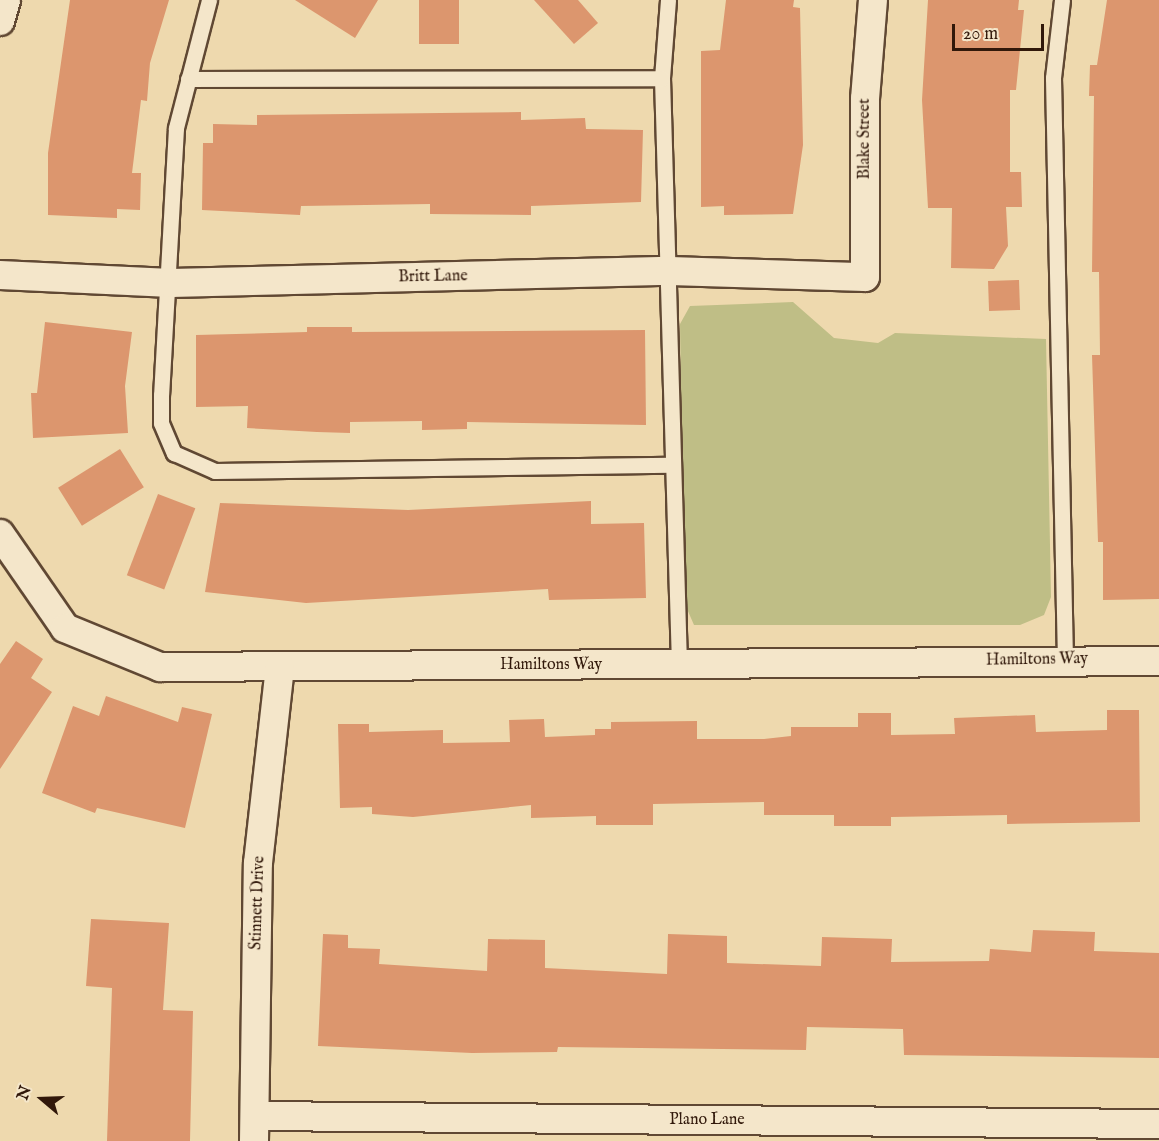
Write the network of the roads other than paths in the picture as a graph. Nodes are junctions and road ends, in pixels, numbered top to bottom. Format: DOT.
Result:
graph roads {
  1 [pos="6,0"];
  2 [pos="209,0"];
  3 [pos="668,0"];
  4 [pos="873,0"];
  5 [pos="1062,0"];
  6 [pos="0,21"];
  7 [pos="662,78"];
  8 [pos="188,79"];
  9 [pos="670,271"];
  10 [pos="0,275"];
  11 [pos="865,277"];
  12 [pos="171,283"];
  13 [pos="670,465"];
  14 [pos="0,534"];
  15 [pos="1065,660"];
  16 [pos="1159,661"];
  17 [pos="679,664"];
  18 [pos="280,667"];
  19 [pos="1159,1124"];
  20 [pos="255,1129"];
  21 [pos="1100,1132"];
  1 -- 6 [label="street"];
  2 -- 8 [label="lane"];
  3 -- 7 [label="lane"];
  4 -- 11 [label="street, Blake Street"];
  5 -- 15 [label="lane"];
  7 -- 8 [label="lane"];
  7 -- 9 [label="lane"];
  8 -- 12 [label="lane"];
  9 -- 11 [label="street, Britt Lane"];
  9 -- 12 [label="street, Britt Lane"];
  9 -- 13 [label="lane"];
  10 -- 12 [label="street, Britt Lane"];
  12 -- 13 [label="lane"];
  13 -- 17 [label="lane"];
  14 -- 18 [label="street, Hamiltons Way"];
  15 -- 16 [label="street, Hamiltons Way"];
  15 -- 17 [label="street, Hamiltons Way"];
  17 -- 18 [label="street, Hamiltons Way"];
  18 -- 20 [label="street, Stinnett Drive"];
  19 -- 21 [label="street, Plano Lane"];
  20 -- 21 [label="street, Plano Lane"];
}
